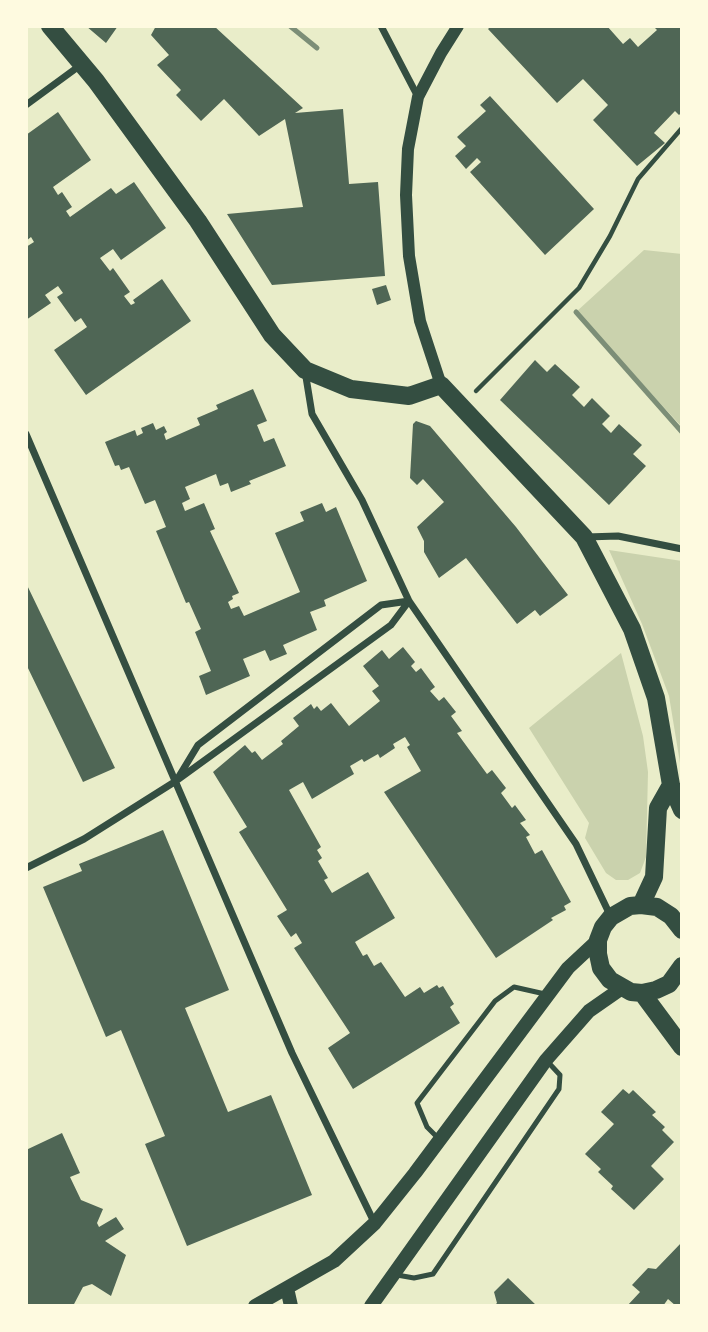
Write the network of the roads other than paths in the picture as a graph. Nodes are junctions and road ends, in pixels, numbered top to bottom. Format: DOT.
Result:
graph roads {
  1 [pos="50,26"];
  2 [pos="381,26"];
  3 [pos="458,26"];
  4 [pos="82,64"];
  5 [pos="418,97"];
  6 [pos="26,105"];
  7 [pos="305,370"];
  8 [pos="441,385"];
  9 [pos="26,434"];
  10 [pos="584,537"];
  11 [pos="682,549"];
  12 [pos="409,601"];
  13 [pos="176,781"];
  14 [pos="676,785"];
  15 [pos="682,810"];
  16 [pos="26,868"];
  17 [pos="641,905"];
  18 [pos="611,917"];
  19 [pos="682,928"];
  20 [pos="598,940"];
  21 [pos="682,966"];
  22 [pos="622,988"];
  23 [pos="642,993"];
  24 [pos="548,995"];
  25 [pos="682,1047"];
  26 [pos="546,1060"];
  27 [pos="440,1140"];
  28 [pos="375,1223"];
  29 [pos="394,1275"];
  30 [pos="287,1288"];
  31 [pos="255,1306"];
  32 [pos="290,1306"];
  33 [pos="371,1306"];
  1 -- 4 [label="main road"];
  2 -- 5 [label="street"];
  3 -- 5 [label="street"];
  4 -- 6 [label="street"];
  4 -- 7 [label="main road"];
  5 -- 8 [label="street"];
  7 -- 8 [label="main road"];
  7 -- 12 [label="street"];
  8 -- 10 [label="main road"];
  9 -- 13 [label="street"];
  10 -- 11 [label="street"];
  10 -- 14 [label="main road"];
  12 -- 13 [label="street"];
  12 -- 13 [label="street"];
  12 -- 18 [label="street"];
  13 -- 16 [label="street"];
  13 -- 28 [label="street"];
  14 -- 15 [label="main road"];
  14 -- 17 [label="main road"];
  17 -- 18 [label="main road"];
  17 -- 19 [label="main road"];
  18 -- 20 [label="main road"];
  20 -- 22 [label="main road"];
  20 -- 24 [label="main road"];
  21 -- 23 [label="main road"];
  22 -- 23 [label="main road"];
  22 -- 26 [label="main road"];
  23 -- 25 [label="main road"];
  24 -- 27 [label="main road"];
  24 -- 27 [label="lane"];
  26 -- 29 [label="main road"];
  26 -- 29 [label="lane"];
  27 -- 28 [label="main road"];
  28 -- 30 [label="main road"];
  29 -- 33 [label="main road"];
  30 -- 31 [label="main road"];
  30 -- 32 [label="main road"];
}
